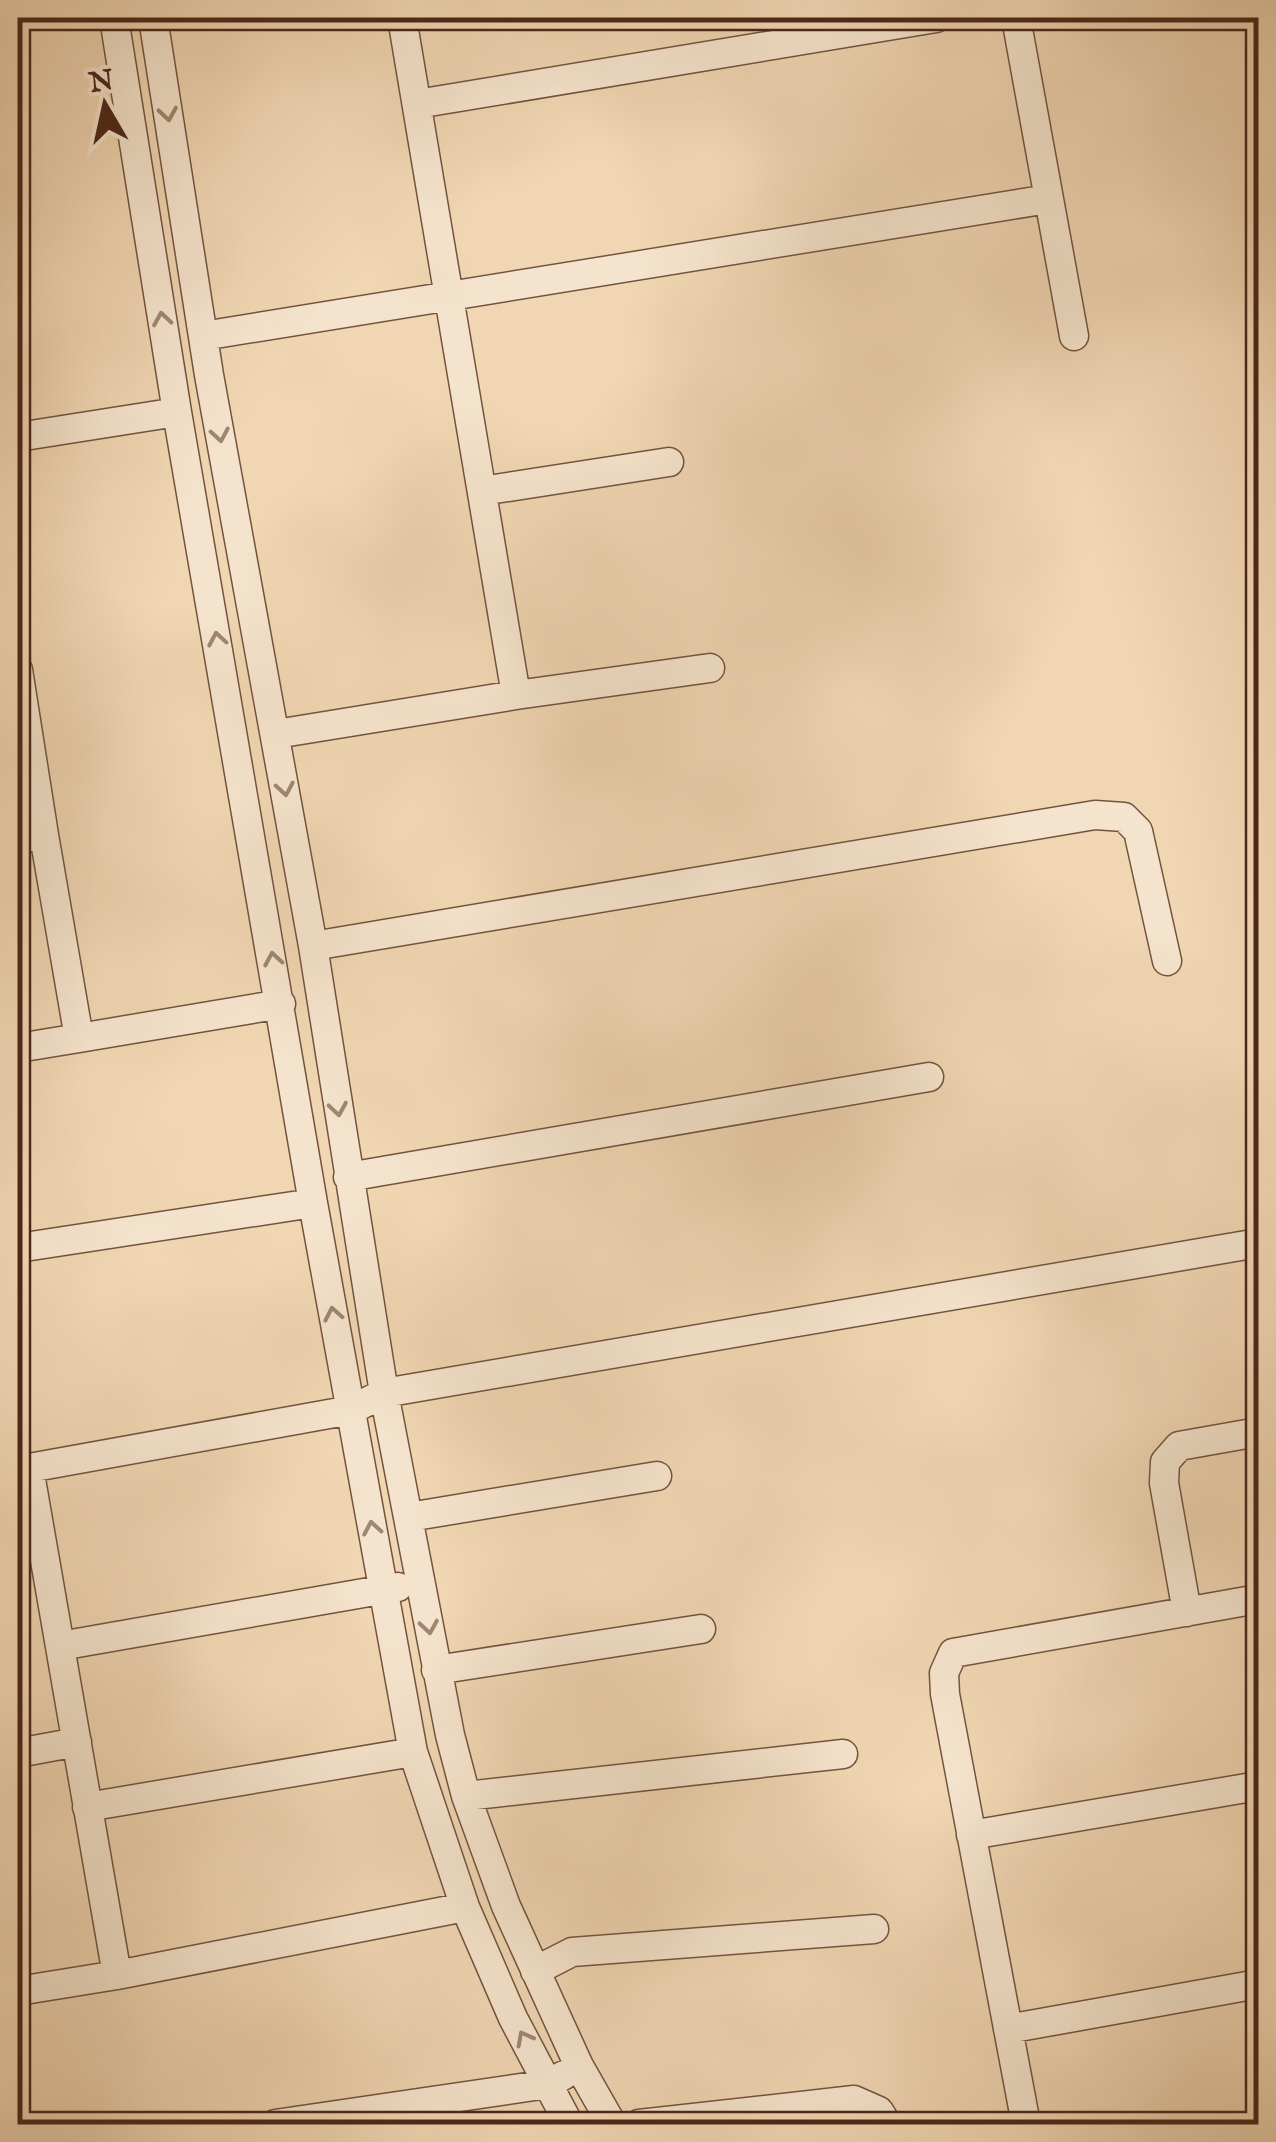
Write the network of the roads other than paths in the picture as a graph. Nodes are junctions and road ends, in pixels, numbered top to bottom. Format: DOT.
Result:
graph roads {
  1 [pos="114,18"];
  2 [pos="153,18"];
  3 [pos="402,18"];
  4 [pos="936,18"];
  5 [pos="1016,18"];
  6 [pos="417,104"];
  7 [pos="1048,199"];
  8 [pos="449,294"];
  9 [pos="203,336"];
  10 [pos="1074,336"];
  11 [pos="210,375"];
  12 [pos="172,381"];
  13 [pos="177,412"];
  14 [pos="18,438"];
  15 [pos="669,462"];
  16 [pos="482,491"];
  17 [pos="710,668"];
  18 [pos="18,670"];
  19 [pos="516,695"];
  20 [pos="276,734"];
  21 [pos="30,837"];
  22 [pos="312,946"];
  23 [pos="1167,961"];
  24 [pos="281,1004"];
  25 [pos="80,1038"];
  26 [pos="18,1048"];
  27 [pos="928,1077"];
  28 [pos="348,1176"];
  29 [pos="312,1203"];
  30 [pos="1258,1244"];
  31 [pos="18,1248"];
  32 [pos="384,1393"];
  33 [pos="351,1410"];
  34 [pos="1258,1432"];
  35 [pos="24,1468"];
  36 [pos="657,1476"];
  37 [pos="409,1517"];
  38 [pos="421,1582"];
  39 [pos="383,1591"];
  40 [pos="1258,1599"];
  41 [pos="1187,1612"];
  42 [pos="701,1629"];
  43 [pos="60,1646"];
  44 [pos="436,1670"];
  45 [pos="77,1742"];
  46 [pos="413,1752"];
  47 [pos="18,1753"];
  48 [pos="843,1754"];
  49 [pos="1258,1786"];
  50 [pos="466,1796"];
  51 [pos="88,1807"];
  52 [pos="971,1834"];
  53 [pos="465,1908"];
  54 [pos="874,1928"];
  55 [pos="534,1970"];
  56 [pos="117,1976"];
  57 [pos="1258,1984"];
  58 [pos="18,1991"];
  59 [pos="1008,2028"];
  60 [pos="579,2066"];
  61 [pos="548,2084"];
  62 [pos="444,2112"];
  63 [pos="276,2124"];
  64 [pos="568,2124"];
  65 [pos="612,2124"];
  66 [pos="639,2124"];
  67 [pos="887,2124"];
  68 [pos="1026,2124"];
  12 -- 1 [label="street, one-way"];
  2 -- 9 [label="street, one-way"];
  3 -- 6 [label="street"];
  4 -- 6 [label="street"];
  5 -- 7 [label="street"];
  6 -- 8 [label="street"];
  7 -- 8 [label="street"];
  7 -- 10 [label="street"];
  8 -- 9 [label="street"];
  8 -- 16 [label="street"];
  9 -- 11 [label="street"];
  11 -- 12 [label="street"];
  11 -- 20 [label="street, one-way"];
  12 -- 13 [label="street"];
  13 -- 14 [label="street"];
  24 -- 13 [label="street, one-way"];
  15 -- 16 [label="street"];
  16 -- 19 [label="street"];
  17 -- 19 [label="street"];
  18 -- 21 [label="street"];
  19 -- 20 [label="street"];
  20 -- 22 [label="street, one-way"];
  21 -- 25 [label="street"];
  22 -- 23 [label="street"];
  22 -- 28 [label="street, one-way"];
  24 -- 25 [label="street"];
  24 -- 29 [label="street"];
  25 -- 26 [label="street"];
  27 -- 28 [label="street"];
  28 -- 32 [label="street"];
  29 -- 31 [label="street"];
  33 -- 29 [label="street, one-way"];
  30 -- 32 [label="street"];
  32 -- 33 [label="street"];
  32 -- 37 [label="street"];
  33 -- 35 [label="street"];
  39 -- 33 [label="street, one-way"];
  34 -- 41 [label="street"];
  35 -- 43 [label="street"];
  36 -- 37 [label="street"];
  37 -- 38 [label="street"];
  38 -- 39 [label="street"];
  38 -- 44 [label="street, one-way"];
  39 -- 43 [label="street"];
  39 -- 46 [label="street"];
  40 -- 41 [label="street"];
  41 -- 52 [label="street"];
  42 -- 44 [label="street"];
  43 -- 45 [label="street"];
  44 -- 50 [label="street"];
  45 -- 47 [label="street"];
  45 -- 51 [label="street"];
  46 -- 51 [label="street"];
  46 -- 53 [label="street"];
  48 -- 50 [label="street"];
  49 -- 52 [label="street"];
  50 -- 55 [label="street"];
  51 -- 56 [label="street"];
  52 -- 59 [label="street"];
  53 -- 56 [label="street"];
  61 -- 53 [label="street, one-way"];
  54 -- 55 [label="street"];
  55 -- 60 [label="street"];
  56 -- 58 [label="street"];
  57 -- 59 [label="street"];
  59 -- 68 [label="street"];
  60 -- 61 [label="street"];
  60 -- 65 [label="street"];
  61 -- 62 [label="street"];
  61 -- 64 [label="street"];
  62 -- 63 [label="street"];
  66 -- 67 [label="street"];
}
